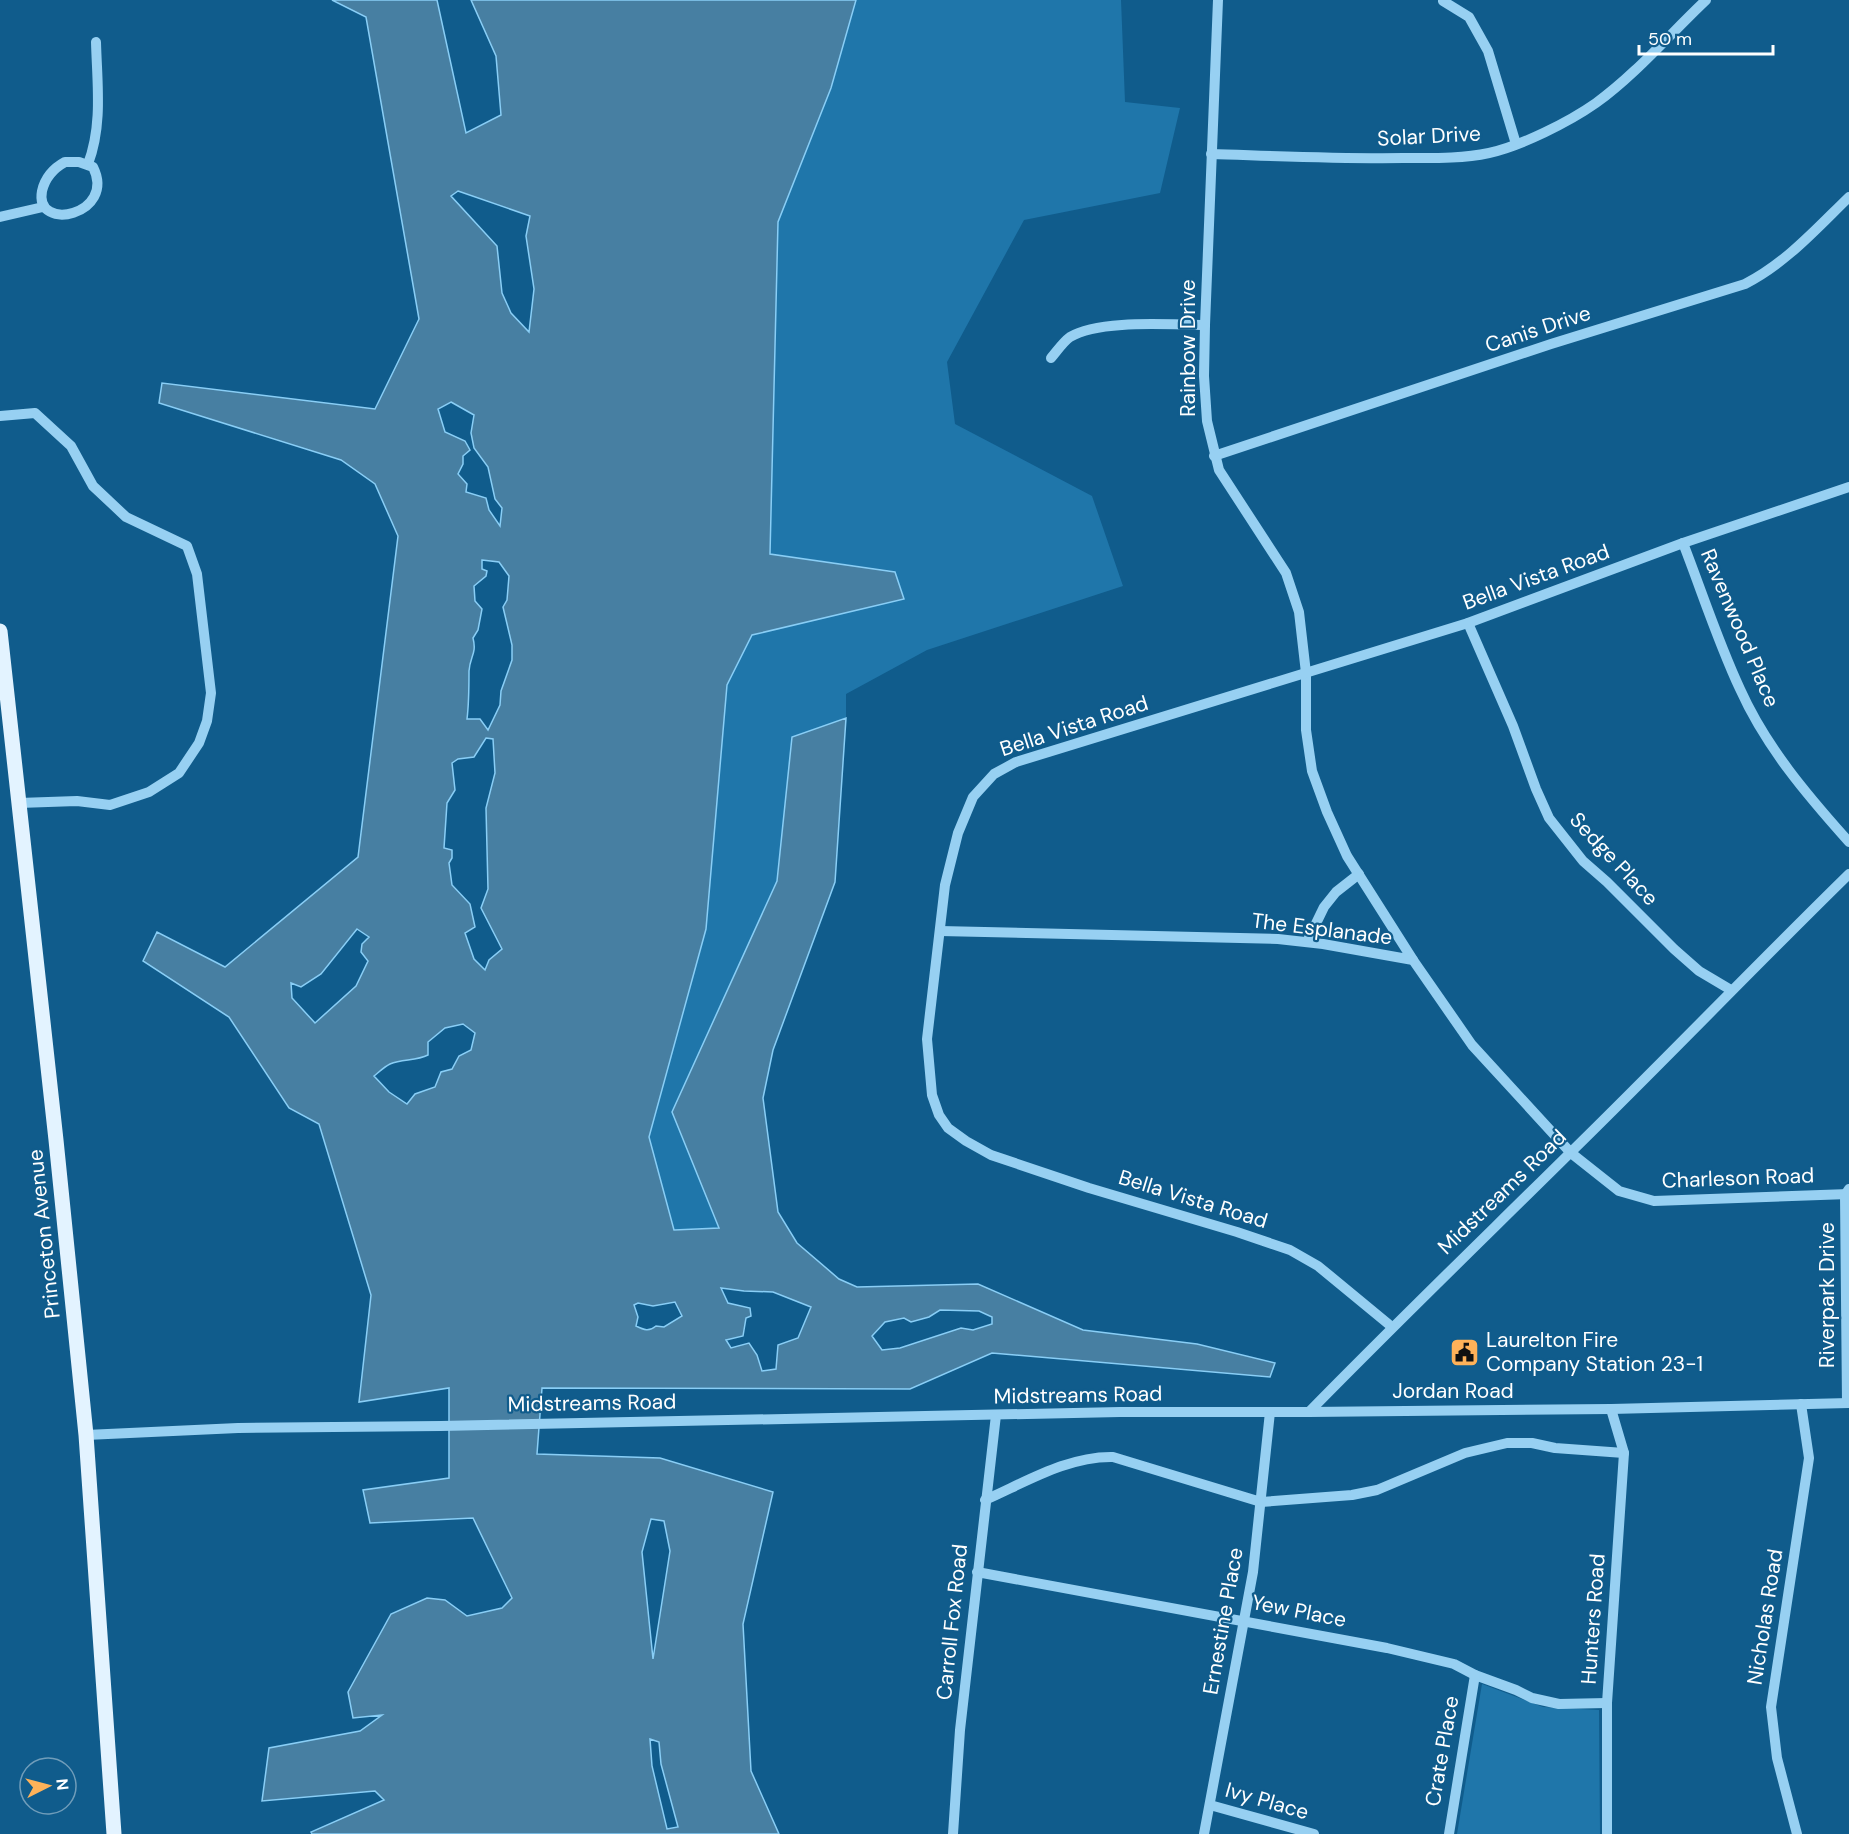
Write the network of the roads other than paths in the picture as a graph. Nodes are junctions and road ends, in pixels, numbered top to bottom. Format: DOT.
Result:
graph roads {
  1 [pos="1218,0"];
  2 [pos="1706,0"];
  3 [pos="1443,1"];
  4 [pos="96,42"];
  5 [pos="1516,144"];
  6 [pos="1211,154"];
  7 [pos="88,164"];
  8 [pos="1849,197"];
  9 [pos="43,207"];
  10 [pos="0,217"];
  11 [pos="1205,325"];
  12 [pos="1051,358"];
  13 [pos="0,416"];
  14 [pos="1214,456"];
  15 [pos="1849,487"];
  16 [pos="1683,543"];
  17 [pos="1468,623"];
  18 [pos="0,631"];
  19 [pos="1306,673"];
  20 [pos="19,803"];
  21 [pos="1849,842"];
  22 [pos="1359,874"];
  23 [pos="1849,874"];
  24 [pos="940,931"];
  25 [pos="1307,942"];
  26 [pos="1413,960"];
  27 [pos="1731,990"];
  28 [pos="1571,1153"];
  29 [pos="1848,1192"];
  30 [pos="1392,1327"];
  31 [pos="1848,1403"];
  32 [pos="1801,1404"];
  33 [pos="1611,1409"];
  34 [pos="1270,1412"];
  35 [pos="1309,1412"];
  36 [pos="996,1415"];
  37 [pos="86,1435"];
  38 [pos="1624,1453"];
  39 [pos="985,1500"];
  40 [pos="1261,1502"];
  41 [pos="977,1572"];
  42 [pos="1245,1621"];
  43 [pos="1474,1675"];
  44 [pos="1607,1703"];
  45 [pos="1210,1805"];
  46 [pos="114,1834"];
  47 [pos="953,1834"];
  48 [pos="1204,1834"];
  49 [pos="1314,1834"];
  50 [pos="1449,1834"];
  51 [pos="1607,1834"];
  52 [pos="1797,1834"];
  1 -- 6 [label="street, Rainbow Drive"];
  2 -- 5 [label="street, Solar Drive"];
  3 -- 5 [label="street"];
  4 -- 7 [label="street"];
  5 -- 6 [label="street, Solar Drive"];
  6 -- 11 [label="street, Rainbow Drive"];
  7 -- 9 [label="street"];
  7 -- 9 [label="street"];
  8 -- 14 [label="street, Canis Drive"];
  9 -- 10 [label="street"];
  11 -- 12 [label="street"];
  11 -- 14 [label="street, Rainbow Drive"];
  13 -- 20 [label="street"];
  14 -- 19 [label="street, Rainbow Drive"];
  15 -- 16 [label="street, Bella Vista Road"];
  16 -- 17 [label="street, Bella Vista Road"];
  16 -- 21 [label="street, Ravenwood Place"];
  17 -- 19 [label="street, Bella Vista Road"];
  17 -- 27 [label="street, Sedge Place"];
  18 -- 20 [label="main road, Princeton Avenue"];
  19 -- 22 [label="street, Rainbow Drive"];
  19 -- 24 [label="street, Bella Vista Road"];
  20 -- 37 [label="main road, Princeton Avenue"];
  22 -- 25 [label="street"];
  22 -- 26 [label="street, Rainbow Drive"];
  23 -- 27 [label="street, Midstreams Road"];
  24 -- 25 [label="street, The Esplanade"];
  24 -- 30 [label="street, Bella Vista Road"];
  25 -- 26 [label="street, The Esplanade"];
  26 -- 28 [label="street, The Esplanade"];
  27 -- 28 [label="street, Midstreams Road"];
  28 -- 29 [label="street, Charleson Road"];
  28 -- 30 [label="street, Midstreams Road"];
  29 -- 31 [label="street, Riverpark Drive"];
  30 -- 35 [label="street, Midstreams Road"];
  31 -- 32 [label="street, Jordan Road"];
  32 -- 33 [label="street, Jordan Road"];
  32 -- 52 [label="street, Nicholas Road"];
  33 -- 35 [label="street, Jordan Road"];
  33 -- 38 [label="street, Hunters Road"];
  34 -- 35 [label="street, Midstreams Road"];
  34 -- 36 [label="street, Midstreams Road"];
  34 -- 40 [label="street, Ernestine Place"];
  36 -- 37 [label="street, Midstreams Road"];
  36 -- 39 [label="street, Carroll Fox Road"];
  37 -- 46 [label="main road, Princeton Avenue"];
  38 -- 40 [label="street"];
  38 -- 44 [label="street, Hunters Road"];
  39 -- 40 [label="street"];
  39 -- 41 [label="street, Carroll Fox Road"];
  40 -- 42 [label="street, Ernestine Place"];
  41 -- 42 [label="street, Yew Place"];
  41 -- 47 [label="street, Carroll Fox Road"];
  42 -- 43 [label="street, Yew Place"];
  42 -- 45 [label="street, Ernestine Place"];
  43 -- 44 [label="street, Yew Place"];
  43 -- 50 [label="street, Crate Place"];
  44 -- 51 [label="street, Hunters Road"];
  45 -- 48 [label="street, Ernestine Place"];
  45 -- 49 [label="street, Ivy Place"];
}
